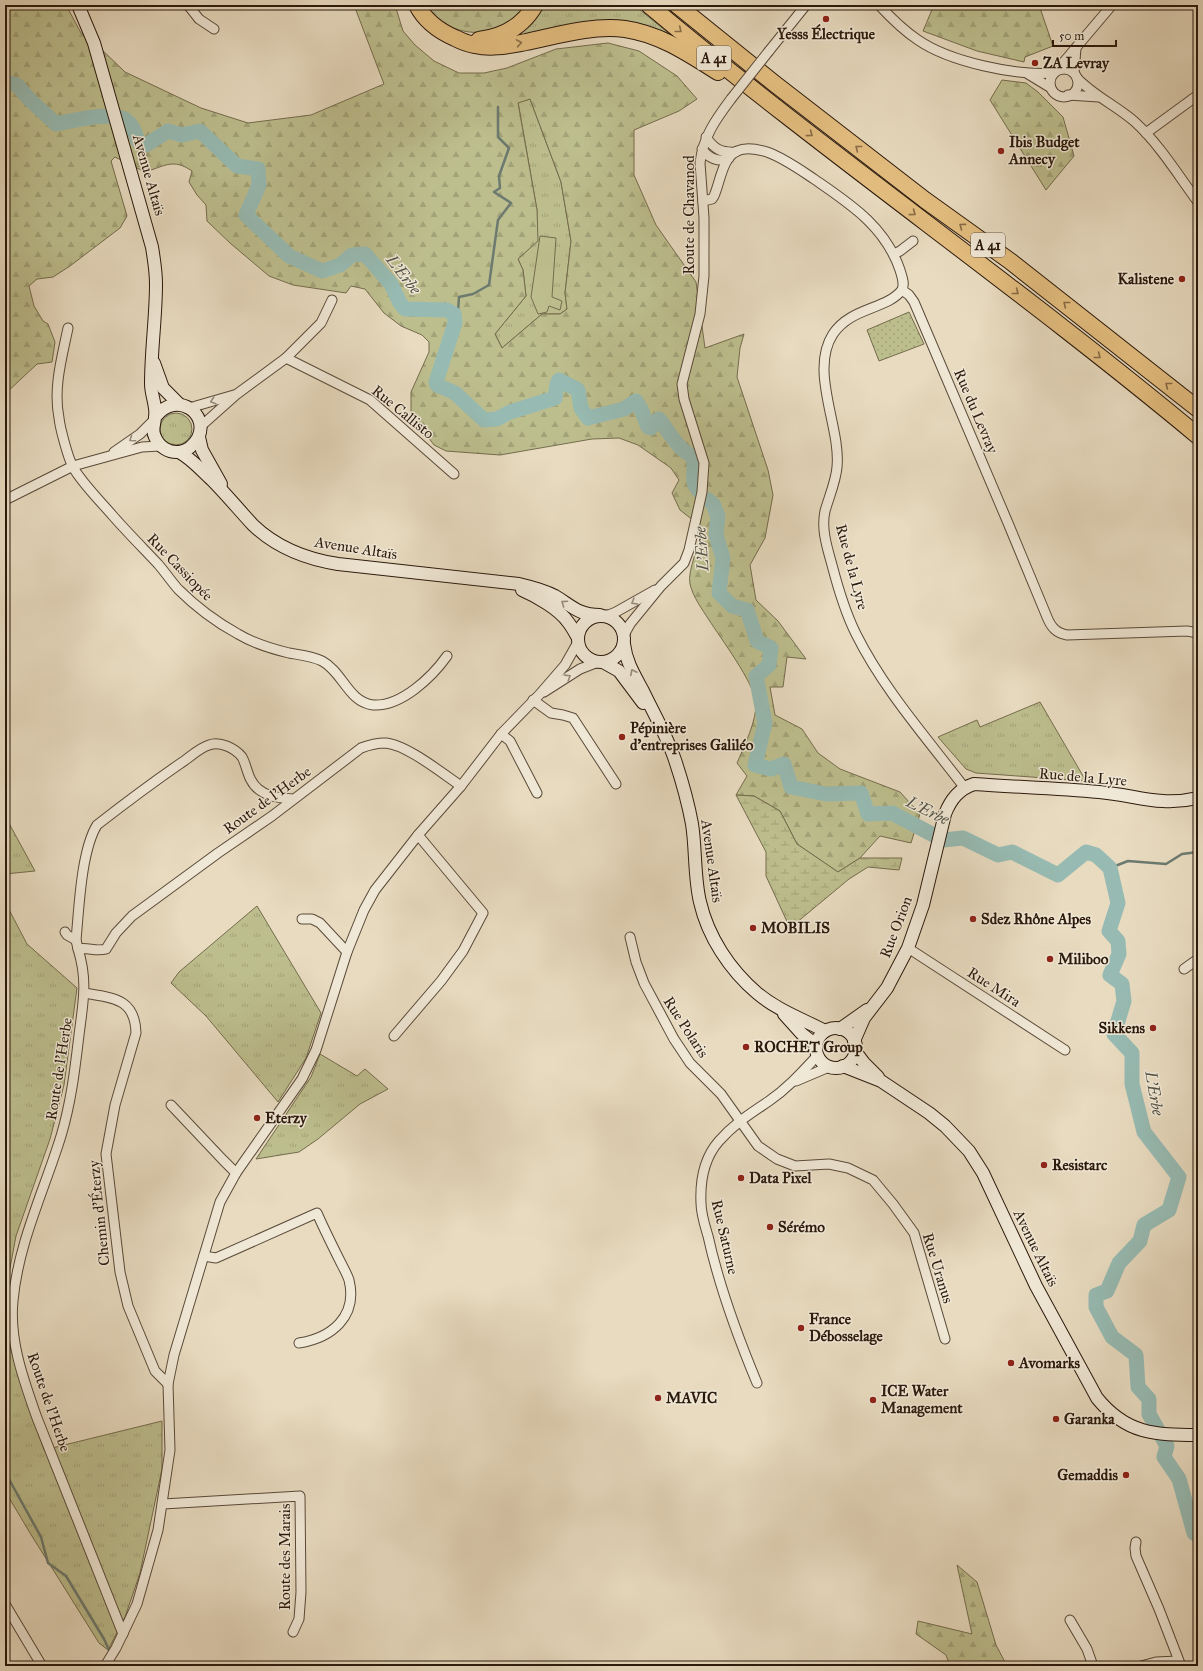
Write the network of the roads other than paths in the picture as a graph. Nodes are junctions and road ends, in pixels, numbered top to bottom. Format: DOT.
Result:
graph roads {
  1 [pos="78,5"];
  2 [pos="188,5"];
  3 [pos="417,5"];
  4 [pos="535,5"];
  5 [pos="649,5"];
  6 [pos="677,5"];
  7 [pos="806,5"];
  8 [pos="879,5"];
  9 [pos="1112,5"];
  10 [pos="214,29"];
  11 [pos="454,38"];
  12 [pos="1076,48"];
  13 [pos="1056,72"];
  14 [pos="1026,73"];
  15 [pos="1075,76"];
  16 [pos="1051,88"];
  17 [pos="1068,95"];
  18 [pos="1198,95"];
  19 [pos="1098,97"];
  20 [pos="779,110"];
  21 [pos="1146,133"];
  22 [pos="706,137"];
  23 [pos="702,149"];
  24 [pos="733,155"];
  25 [pos="703,201"];
  26 [pos="1198,202"];
  27 [pos="913,241"];
  28 [pos="894,254"];
  29 [pos="902,290"];
  30 [pos="332,300"];
  31 [pos="68,328"];
  32 [pos="286,358"];
  33 [pos="152,360"];
  34 [pos="237,394"];
  35 [pos="184,406"];
  36 [pos="1198,409"];
  37 [pos="155,418"];
  38 [pos="200,432"];
  39 [pos="1198,436"];
  40 [pos="160,446"];
  41 [pos="179,452"];
  42 [pos="108,456"];
  43 [pos="73,466"];
  44 [pos="454,474"];
  45 [pos="227,494"];
  46 [pos="5,500"];
  47 [pos="504,583"];
  48 [pos="661,586"];
  49 [pos="603,616"];
  50 [pos="1198,632"];
  51 [pos="578,640"];
  52 [pos="624,640"];
  53 [pos="447,656"];
  54 [pos="600,662"];
  55 [pos="536,697"];
  56 [pos="657,719"];
  57 [pos="501,734"];
  58 [pos="616,784"];
  59 [pos="462,786"];
  60 [pos="964,787"];
  61 [pos="537,793"];
  62 [pos="277,798"];
  63 [pos="1198,798"];
  64 [pos="293,799"];
  65 [pos="272,816"];
  66 [pos="418,835"];
  67 [pos="302,919"];
  68 [pos="65,932"];
  69 [pos="630,937"];
  70 [pos="77,944"];
  71 [pos="908,948"];
  72 [pos="347,952"];
  73 [pos="1198,959"];
  74 [pos="1184,969"];
  75 [pos="84,993"];
  76 [pos="874,1005"];
  77 [pos="780,1009"];
  78 [pos="840,1029"];
  79 [pos="825,1031"];
  80 [pos="394,1036"];
  81 [pos="855,1046"];
  82 [pos="817,1050"];
  83 [pos="1065,1050"];
  84 [pos="829,1066"];
  85 [pos="843,1066"];
  86 [pos="881,1081"];
  87 [pos="793,1082"];
  88 [pos="171,1105"];
  89 [pos="740,1121"];
  90 [pos="236,1173"];
  91 [pos="204,1256"];
  92 [pos="945,1339"];
  93 [pos="299,1344"];
  94 [pos="757,1383"];
  95 [pos="168,1384"];
  96 [pos="1198,1435"];
  97 [pos="163,1504"];
  98 [pos="1136,1542"];
  99 [pos="5,1604"];
  100 [pos="1070,1620"];
  101 [pos="293,1632"];
  102 [pos="123,1634"];
  103 [pos="1179,1664"];
  104 [pos="42,1666"];
  105 [pos="105,1666"];
  106 [pos="1093,1666"];
  107 [pos="1141,1666"];
  1 -- 33 [label="street, Avenue Altaïs"];
  2 -- 10 [label="street"];
  3 -- 11 [label="highway"];
  4 -- 11 [label="highway"];
  5 -- 20 [label="highway, A 41, one-way"];
  36 -- 6 [label="highway, A 41, one-way"];
  7 -- 22 [label="street, Route de Chavanod, bridge"];
  8 -- 14 [label="street"];
  9 -- 12 [label="street"];
  11 -- 20 [label="highway, one-way"];
  12 -- 13 [label="street"];
  12 -- 15 [label="street"];
  13 -- 14 [label="street"];
  13 -- 15 [label="street"];
  13 -- 16 [label="street"];
  14 -- 16 [label="street"];
  15 -- 17 [label="street"];
  15 -- 19 [label="street"];
  16 -- 17 [label="street"];
  17 -- 19 [label="street"];
  18 -- 21 [label="street"];
  19 -- 21 [label="street"];
  20 -- 39 [label="highway, A 41, one-way"];
  21 -- 26 [label="street"];
  22 -- 23 [label="street, Route de Chavanod"];
  22 -- 24 [label="street"];
  23 -- 24 [label="street"];
  23 -- 25 [label="street, Route de Chavanod"];
  24 -- 25 [label="street"];
  24 -- 28 [label="street"];
  25 -- 48 [label="street, Route de Chavanod"];
  27 -- 28 [label="street"];
  28 -- 29 [label="street"];
  29 -- 50 [label="street, Rue du Levray"];
  29 -- 60 [label="street, Rue de la Lyre"];
  30 -- 32 [label="street"];
  31 -- 43 [label="street, Rue Cassiopée"];
  32 -- 34 [label="street"];
  32 -- 44 [label="street, Rue Callisto"];
  33 -- 35 [label="street, Avenue Altaïs"];
  33 -- 37 [label="street, Avenue Altaïs"];
  34 -- 35 [label="street, one-way"];
  34 -- 38 [label="street"];
  35 -- 37 [label="street"];
  35 -- 38 [label="street"];
  37 -- 40 [label="street"];
  37 -- 42 [label="street, one-way"];
  38 -- 41 [label="street"];
  38 -- 45 [label="street, Avenue Altaïs"];
  40 -- 41 [label="street"];
  40 -- 42 [label="street"];
  41 -- 45 [label="street, Avenue Altaïs"];
  42 -- 43 [label="street"];
  43 -- 46 [label="street"];
  43 -- 53 [label="street, Rue Cassiopée"];
  45 -- 47 [label="street, Avenue Altaïs"];
  49 -- 47 [label="street, Avenue Altaïs, one-way"];
  47 -- 51 [label="street, Avenue Altaïs"];
  48 -- 49 [label="street, Route de Chavanod, one-way"];
  48 -- 52 [label="street, Route de Chavanod"];
  49 -- 51 [label="street"];
  49 -- 52 [label="street"];
  51 -- 54 [label="street"];
  51 -- 55 [label="street"];
  52 -- 54 [label="street"];
  56 -- 52 [label="street, Avenue Altaïs, one-way"];
  55 -- 54 [label="street, one-way"];
  54 -- 56 [label="street, Avenue Altaïs"];
  55 -- 57 [label="street"];
  55 -- 58 [label="street"];
  56 -- 77 [label="street, Avenue Altaïs"];
  57 -- 59 [label="street"];
  57 -- 61 [label="street"];
  59 -- 64 [label="street, Route de l'Herbe"];
  59 -- 66 [label="street"];
  60 -- 63 [label="street, Rue de la Lyre"];
  60 -- 71 [label="street, Rue Orion"];
  62 -- 64 [label="street"];
  62 -- 65 [label="street"];
  62 -- 70 [label="street"];
  64 -- 65 [label="street, Route de l'Herbe"];
  65 -- 70 [label="street, Route de l'Herbe"];
  66 -- 72 [label="street"];
  66 -- 80 [label="street"];
  67 -- 72 [label="street"];
  68 -- 70 [label="street"];
  69 -- 89 [label="street, Rue Polaris"];
  70 -- 75 [label="street, Route de l'Herbe"];
  71 -- 76 [label="street, Rue Orion"];
  71 -- 83 [label="street, Rue Mira"];
  72 -- 90 [label="street"];
  73 -- 74 [label="street"];
  75 -- 95 [label="street, Chemin d'Éterzy"];
  75 -- 102 [label="street, Route de l'Herbe"];
  76 -- 78 [label="street, Rue Orion"];
  76 -- 81 [label="street, Rue Orion"];
  77 -- 79 [label="street, Avenue Altaïs"];
  77 -- 82 [label="street, Avenue Altaïs"];
  78 -- 79 [label="street"];
  78 -- 81 [label="street"];
  79 -- 82 [label="street"];
  81 -- 85 [label="street"];
  81 -- 86 [label="street, Avenue Altaïs"];
  82 -- 84 [label="street"];
  82 -- 87 [label="street, Rue Saturne"];
  84 -- 85 [label="street"];
  84 -- 87 [label="street, Rue Saturne"];
  85 -- 86 [label="street, Avenue Altaïs"];
  86 -- 96 [label="street, Avenue Altaïs"];
  87 -- 89 [label="street, Rue Saturne"];
  88 -- 90 [label="street"];
  89 -- 92 [label="street, Rue Uranus"];
  89 -- 94 [label="street, Rue Saturne"];
  90 -- 91 [label="street"];
  91 -- 93 [label="street"];
  91 -- 95 [label="street"];
  95 -- 97 [label="street"];
  97 -- 101 [label="street, Route des Marais"];
  97 -- 102 [label="street"];
  98 -- 103 [label="street"];
  99 -- 104 [label="street"];
  100 -- 106 [label="street"];
  102 -- 105 [label="street"];
  103 -- 107 [label="street"];
}
